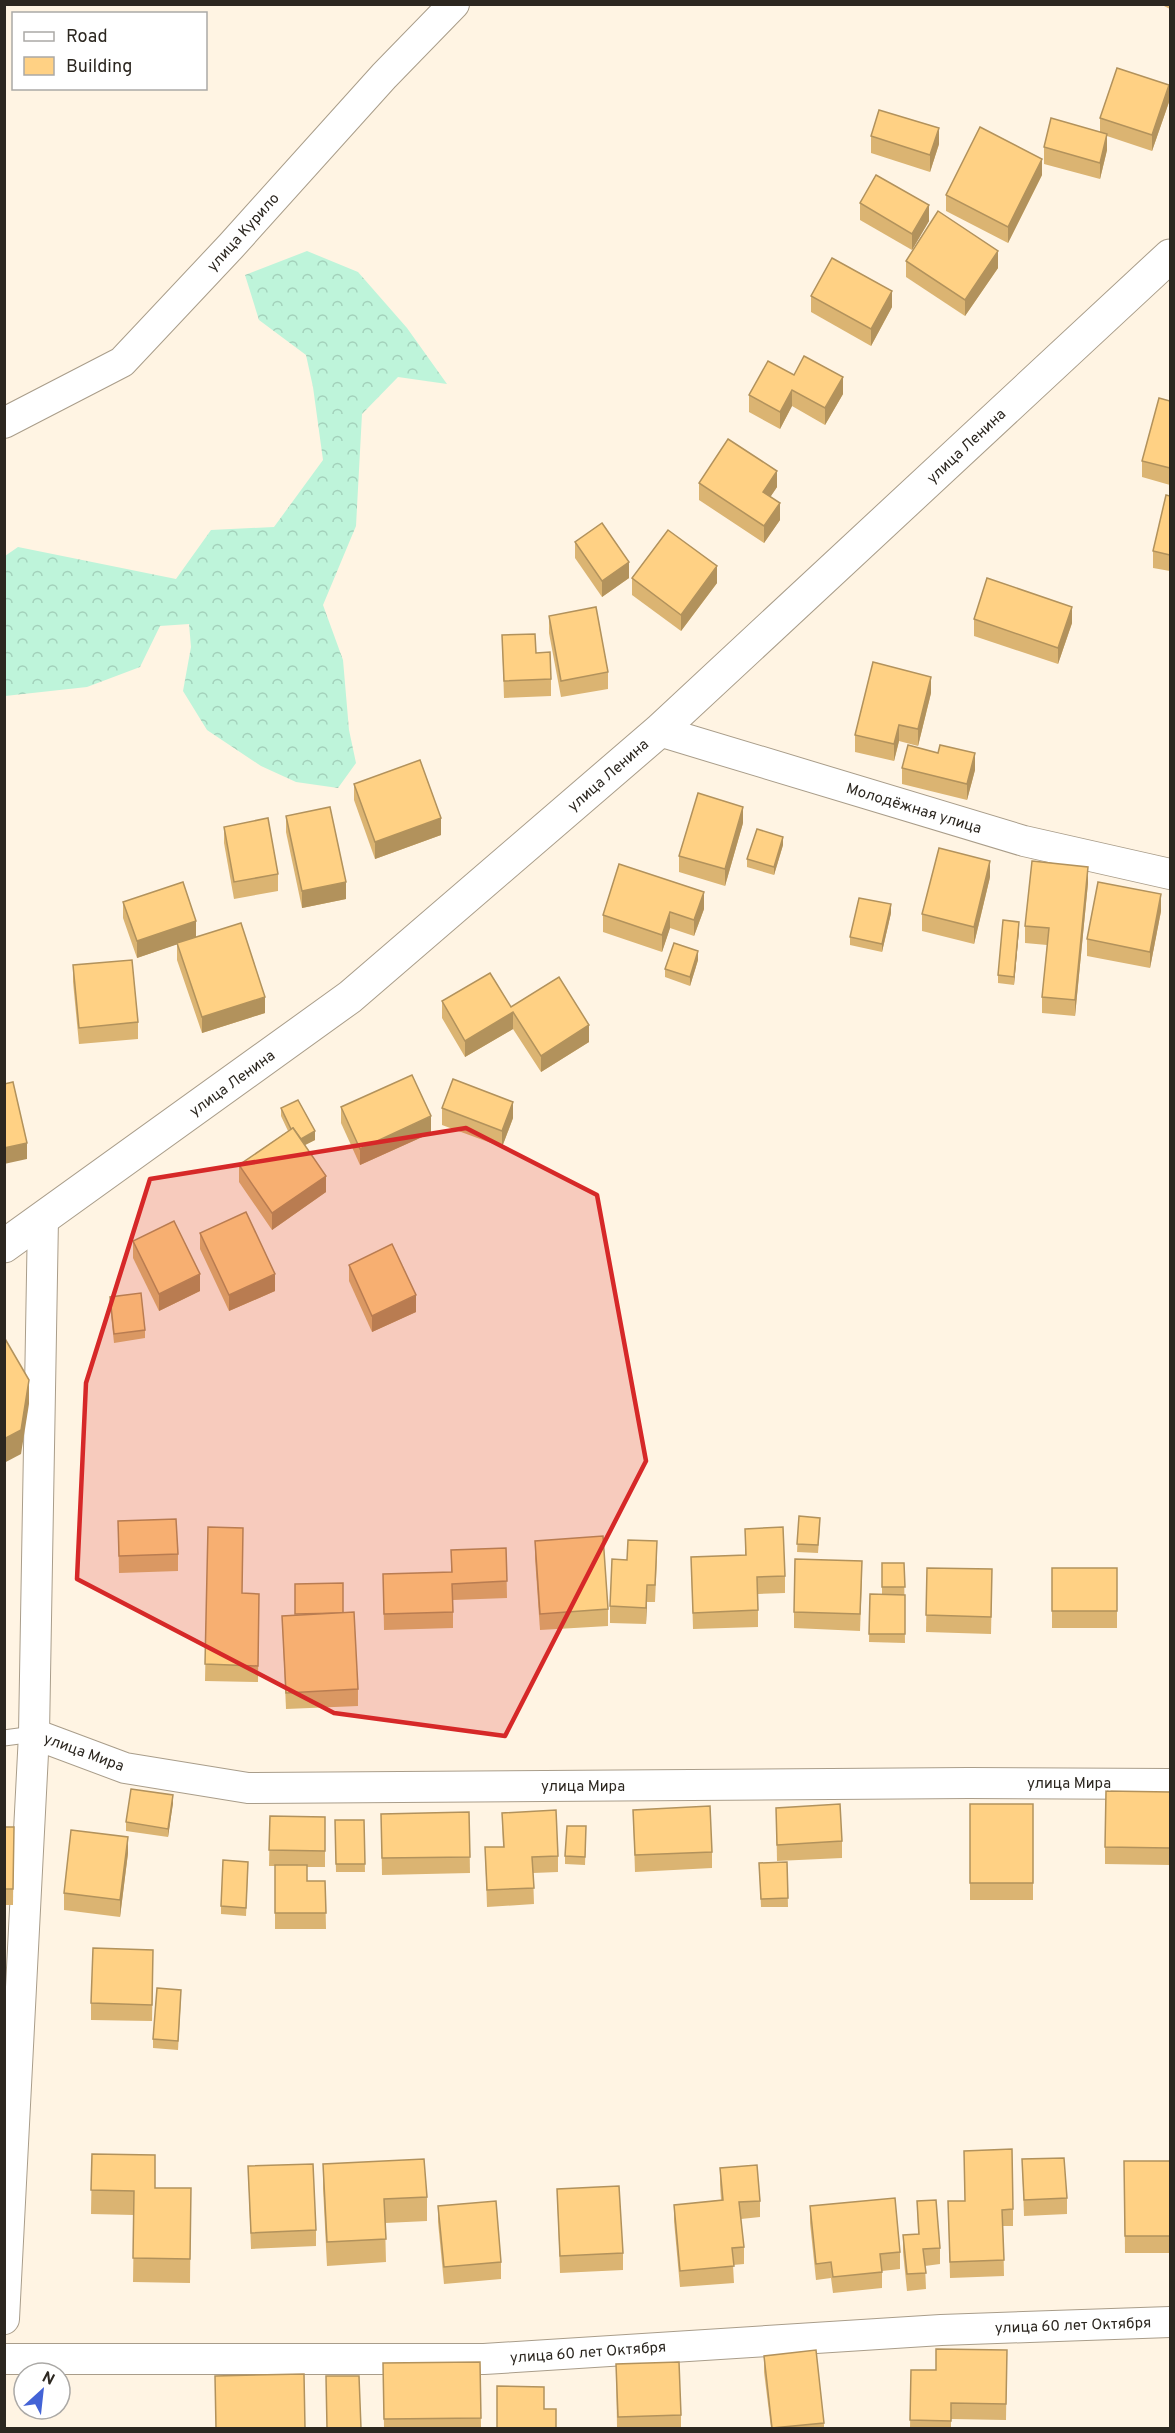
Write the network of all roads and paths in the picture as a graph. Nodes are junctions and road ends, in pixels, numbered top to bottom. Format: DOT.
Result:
graph roads {
  1 [pos="453,4"];
  2 [pos="1170,256"];
  3 [pos="4,423"];
  4 [pos="659,731"];
  5 [pos="1170,874"];
  6 [pos="44,1218"];
  7 [pos="4,1246"];
  8 [pos="34,1734"];
  9 [pos="4,1738"];
  10 [pos="1170,1784"];
  11 [pos="4,2319"];
  12 [pos="1170,2322"];
  13 [pos="4,2359"];
  1 -- 3 [label="street, улица Курило"];
  2 -- 4 [label="main road, улица Ленина"];
  4 -- 5 [label="street, Молодёжная улица"];
  4 -- 6 [label="main road, улица Ленина"];
  6 -- 7 [label="main road, улица Ленина"];
  6 -- 8 [label="street"];
  8 -- 9 [label="lane, улица Мира"];
  8 -- 10 [label="street, улица Мира"];
  8 -- 11 [label="street"];
  12 -- 13 [label="street, улица 60 лет Октября"];
}
